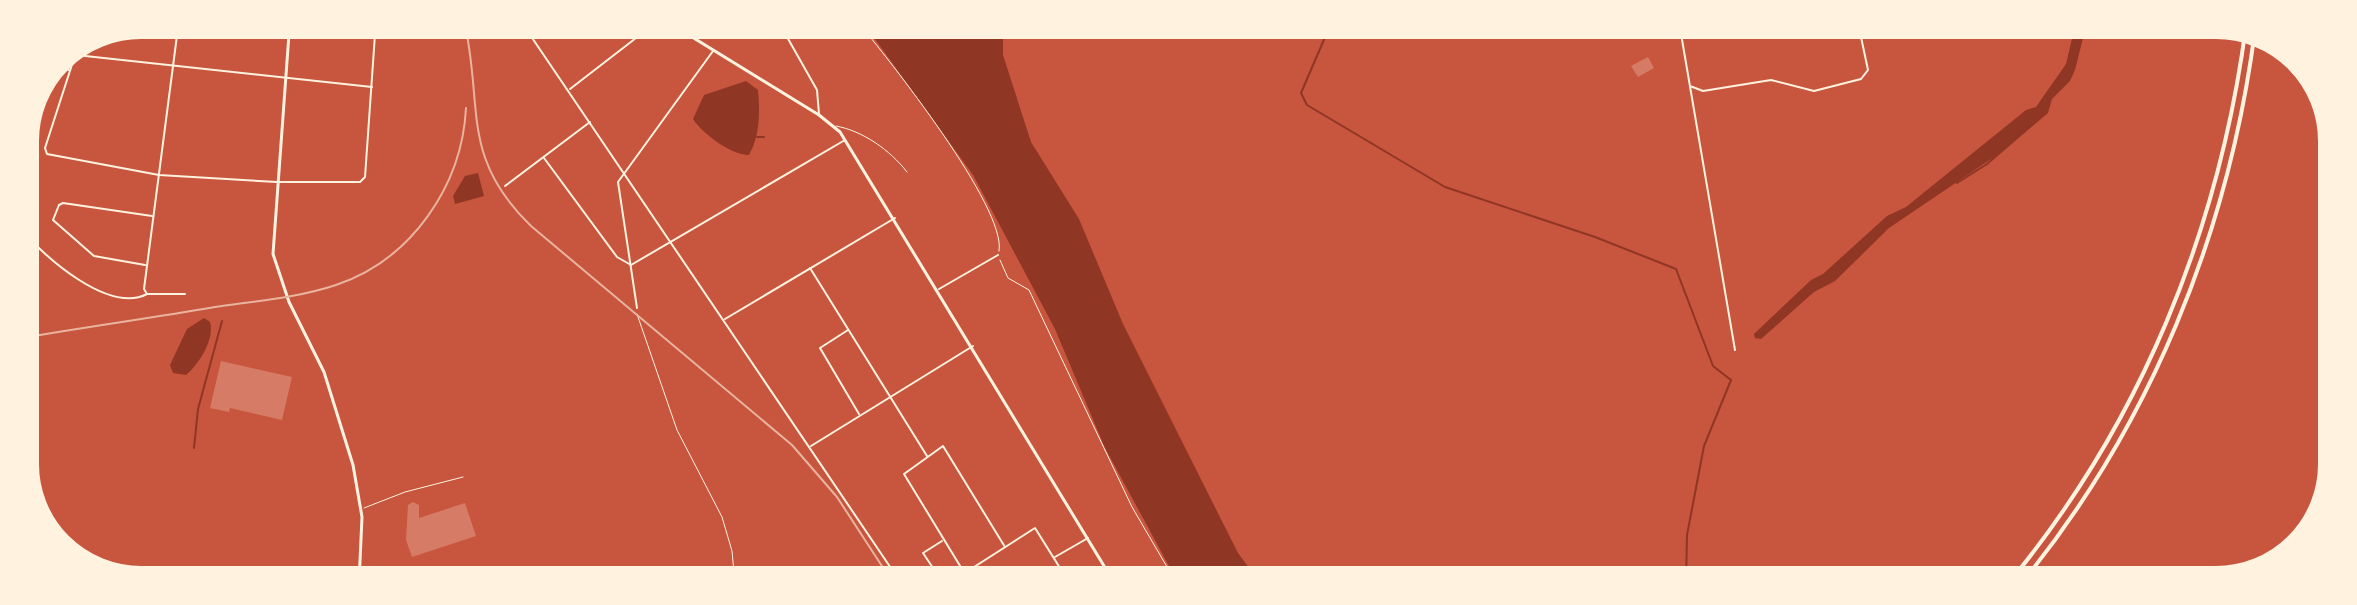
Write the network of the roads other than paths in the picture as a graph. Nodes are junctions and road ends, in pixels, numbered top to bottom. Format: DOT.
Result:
graph roads {
  1 [pos="177,34"];
  2 [pos="289,34"];
  3 [pos="375,34"];
  4 [pos="530,34"];
  5 [pos="641,34"];
  6 [pos="688,34"];
  7 [pos="785,34"];
  8 [pos="1681,34"];
  9 [pos="1856,34"];
  10 [pos="2244,38"];
  11 [pos="2253,41"];
  12 [pos="714,50"];
  13 [pos="78,55"];
  14 [pos="74,58"];
  15 [pos="173,66"];
  16 [pos="62,68"];
  17 [pos="70,70"];
  18 [pos="284,77"];
  19 [pos="1689,86"];
  20 [pos="372,87"];
  21 [pos="570,90"];
  22 [pos="819,115"];
  23 [pos="591,122"];
  24 [pos="833,125"];
  25 [pos="846,139"];
  26 [pos="544,158"];
  27 [pos="624,171"];
  28 [pos="907,172"];
  29 [pos="159,175"];
  30 [pos="277,182"];
  31 [pos="505,186"];
  32 [pos="153,216"];
  33 [pos="895,218"];
  34 [pos="672,240"];
  35 [pos="34,242"];
  36 [pos="998,255"];
  37 [pos="146,265"];
  38 [pos="631,265"];
  39 [pos="810,268"];
  40 [pos="939,289"];
  41 [pos="147,294"];
  42 [pos="185,294"];
  43 [pos="637,308"];
  44 [pos="725,319"];
  45 [pos="848,330"];
  46 [pos="973,346"];
  47 [pos="1735,350"];
  48 [pos="889,397"];
  49 [pos="859,415"];
  50 [pos="811,446"];
  51 [pos="927,456"];
  52 [pos="463,477"];
  53 [pos="362,509"];
  54 [pos="1088,538"];
  55 [pos="944,539"];
  56 [pos="1005,547"];
  57 [pos="1054,557"];
  58 [pos="359,571"];
  59 [pos="893,571"];
  60 [pos="935,571"];
  61 [pos="963,571"];
  62 [pos="969,571"];
  63 [pos="1062,571"];
  64 [pos="1107,571"];
  65 [pos="2017,571"];
  66 [pos="2030,571"];
  1 -- 15 [label="street"];
  2 -- 18 [label="main road"];
  3 -- 20 [label="street"];
  4 -- 21 [label="street"];
  5 -- 21 [label="street"];
  6 -- 12 [label="main road"];
  7 -- 22 [label="street"];
  8 -- 19 [label="street"];
  9 -- 19 [label="street"];
  10 -- 65 [label="highway"];
  11 -- 66 [label="highway"];
  12 -- 22 [label="main road"];
  12 -- 27 [label="street"];
  13 -- 15 [label="street"];
  14 -- 17 [label="street"];
  15 -- 18 [label="street"];
  15 -- 29 [label="street"];
  16 -- 17 [label="street"];
  17 -- 29 [label="street"];
  18 -- 20 [label="street"];
  18 -- 30 [label="main road"];
  19 -- 47 [label="street"];
  20 -- 30 [label="street"];
  21 -- 23 [label="street"];
  22 -- 24 [label="main road"];
  23 -- 26 [label="street"];
  23 -- 27 [label="street"];
  24 -- 25 [label="main road"];
  24 -- 28 [label="lane"];
  25 -- 33 [label="main road"];
  25 -- 34 [label="street"];
  26 -- 31 [label="street"];
  26 -- 38 [label="street"];
  27 -- 34 [label="street"];
  27 -- 38 [label="street"];
  29 -- 30 [label="street"];
  29 -- 32 [label="street"];
  30 -- 53 [label="main road"];
  32 -- 37 [label="street"];
  32 -- 37 [label="street"];
  33 -- 39 [label="street"];
  33 -- 40 [label="main road"];
  34 -- 38 [label="street"];
  34 -- 44 [label="street"];
  35 -- 41 [label="street"];
  36 -- 40 [label="street"];
  37 -- 41 [label="street"];
  38 -- 43 [label="street"];
  39 -- 44 [label="street"];
  39 -- 45 [label="street"];
  40 -- 46 [label="main road"];
  41 -- 42 [label="street"];
  44 -- 50 [label="street"];
  45 -- 48 [label="street"];
  45 -- 49 [label="street"];
  46 -- 48 [label="street"];
  46 -- 54 [label="main road"];
  48 -- 49 [label="street"];
  48 -- 51 [label="street"];
  49 -- 50 [label="street"];
  50 -- 59 [label="street"];
  51 -- 55 [label="street"];
  51 -- 56 [label="street"];
  52 -- 53 [label="lane"];
  53 -- 58 [label="main road"];
  54 -- 57 [label="street"];
  54 -- 64 [label="main road"];
  55 -- 60 [label="street"];
  55 -- 61 [label="street"];
  56 -- 57 [label="street"];
  56 -- 62 [label="street"];
  57 -- 63 [label="street"];
}
